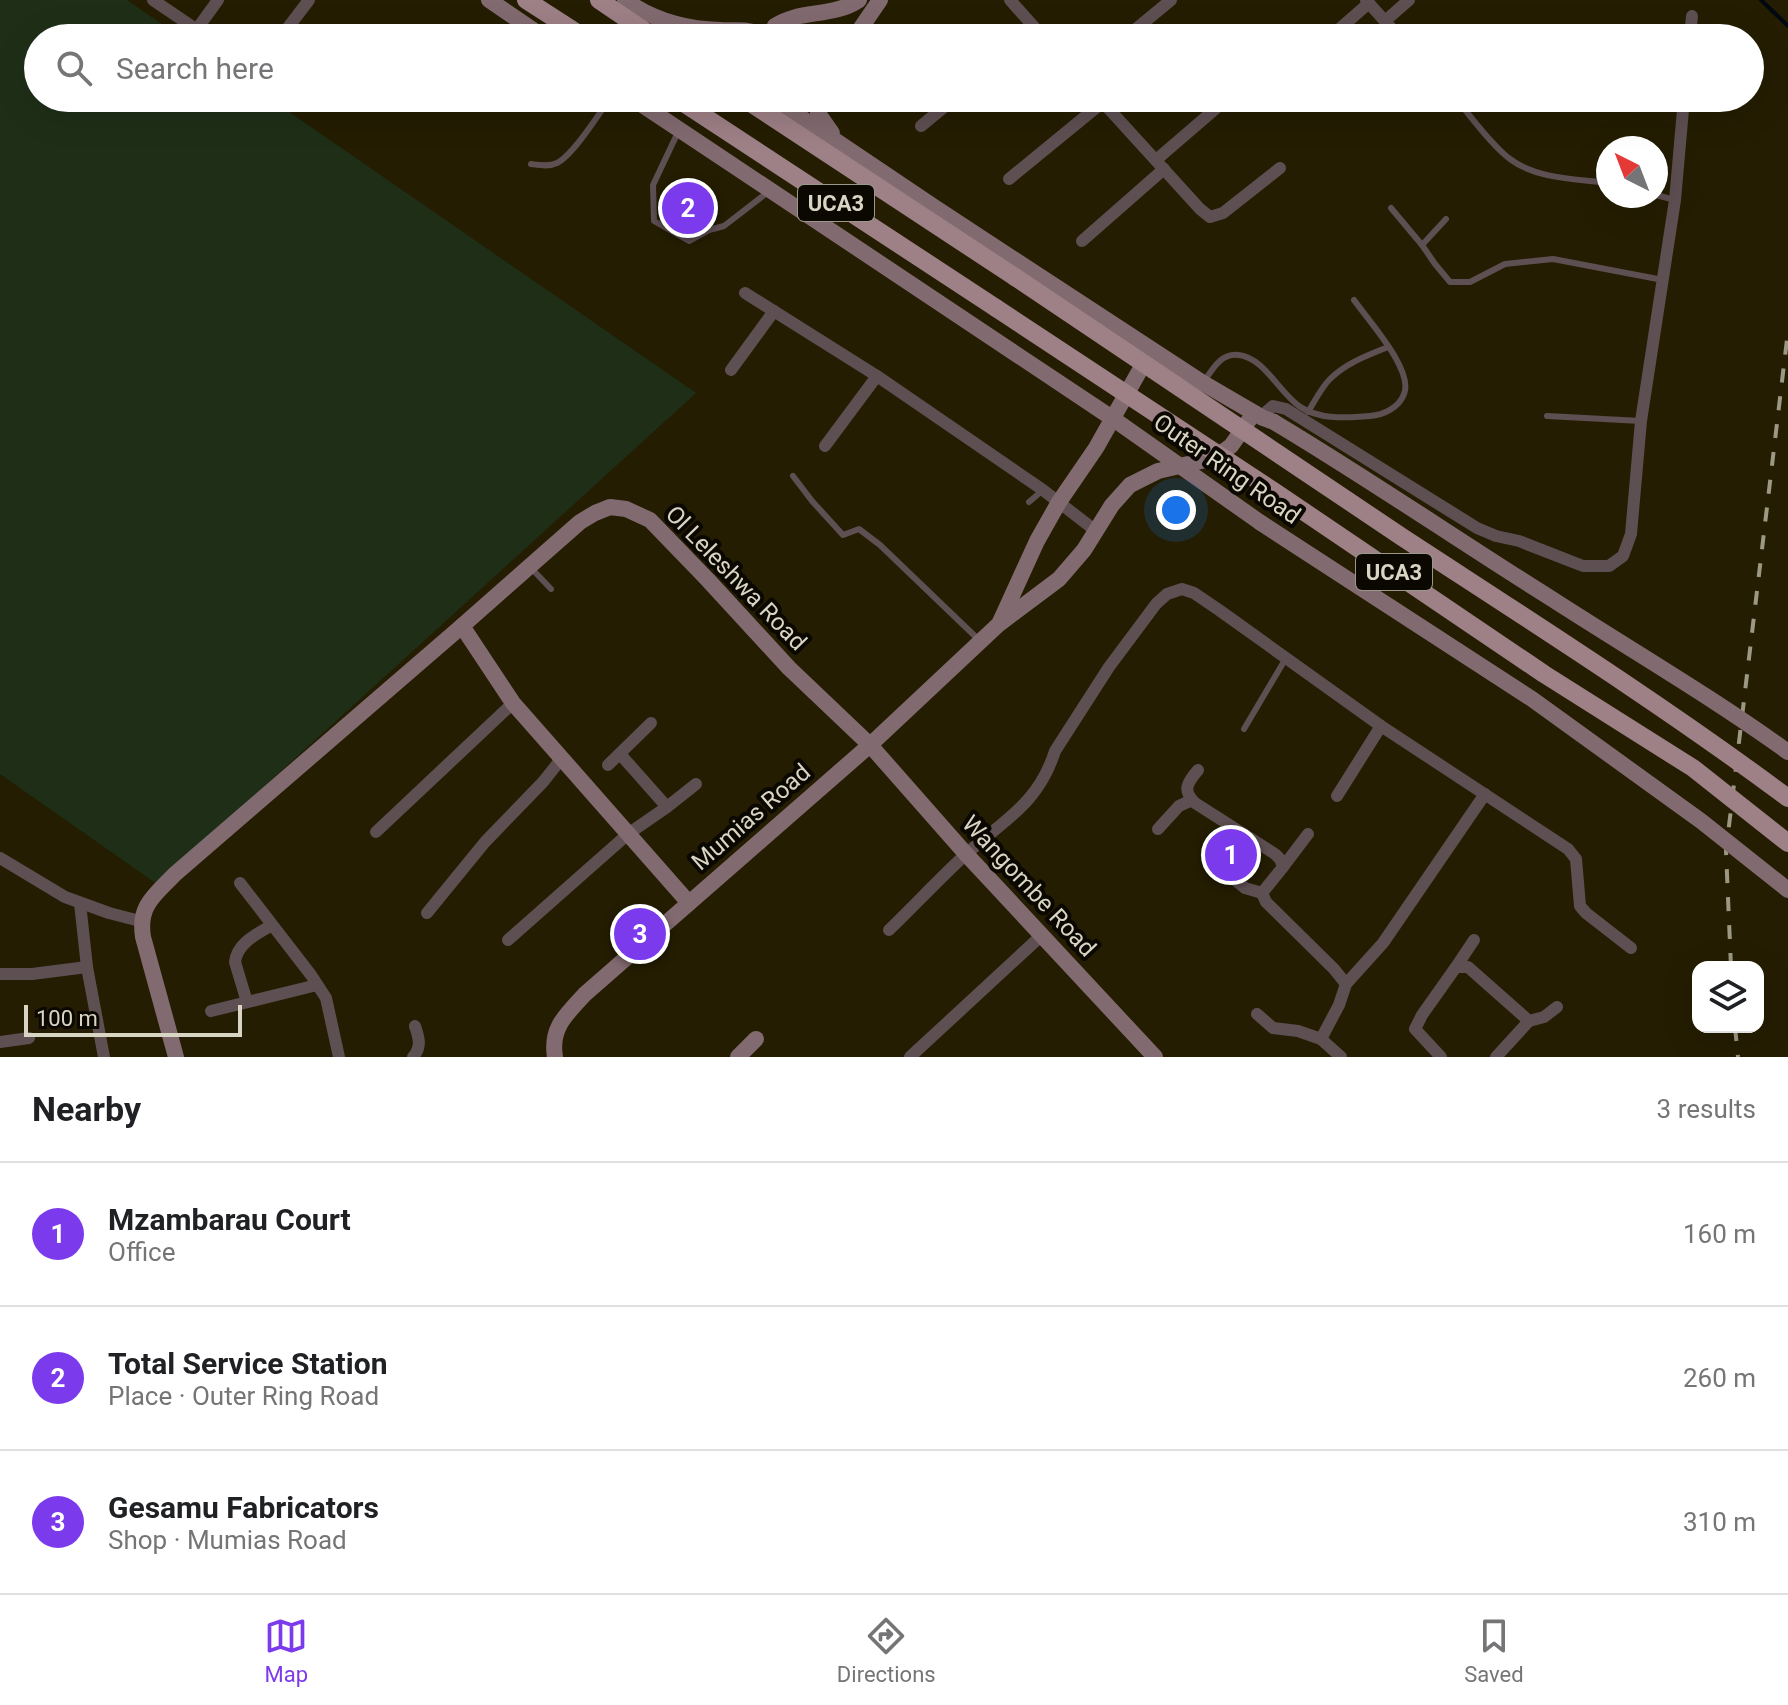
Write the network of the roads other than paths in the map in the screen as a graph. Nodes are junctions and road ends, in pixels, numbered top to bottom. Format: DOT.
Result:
graph roads {
  1 [pos="153,0"];
  2 [pos="218,0"];
  3 [pos="309,0"];
  4 [pos="489,0"];
  5 [pos="526,0"];
  6 [pos="599,0"];
  7 [pos="625,0"];
  8 [pos="822,0"];
  9 [pos="859,0"];
  10 [pos="880,0"];
  11 [pos="1010,0"];
  12 [pos="1171,0"];
  13 [pos="1409,0"];
  14 [pos="1368,2"];
  15 [pos="839,10"];
  16 [pos="1692,16"];
  17 [pos="189,24"];
  18 [pos="201,24"];
  19 [pos="291,24"];
  20 [pos="524,24"];
  21 [pos="563,24"];
  22 [pos="634,24"];
  23 [pos="671,24"];
  24 [pos="778,24"];
  25 [pos="864,24"];
  26 [pos="1028,24"];
  27 [pos="1142,24"];
  28 [pos="1344,24"];
  29 [pos="1387,24"];
  30 [pos="1389,24"];
  31 [pos="1691,24"];
  32 [pos="600,112"];
  33 [pos="653,112"];
  34 [pos="697,112"];
  35 [pos="764,112"];
  36 [pos="793,112"];
  37 [pos="818,112"];
  38 [pos="938,112"];
  39 [pos="1087,112"];
  40 [pos="1112,112"];
  41 [pos="1214,112"];
  42 [pos="1467,112"];
  43 [pos="1683,112"];
  44 [pos="921,126"];
  45 [pos="679,130"];
  46 [pos="844,146"];
  47 [pos="531,164"];
  48 [pos="1160,165"];
  49 [pos="1280,168"];
  50 [pos="1009,179"];
  51 [pos="1596,181"];
  52 [pos="771,190"];
  53 [pos="1668,198"];
  54 [pos="1675,200"];
  55 [pos="1391,208"];
  56 [pos="1446,219"];
  57 [pos="1082,241"];
  58 [pos="1422,245"];
  59 [pos="1663,280"];
  60 [pos="745,293"];
  61 [pos="1354,300"];
  62 [pos="774,311"];
  63 [pos="1388,347"];
  64 [pos="1156,352"];
  65 [pos="731,370"];
  66 [pos="877,376"];
  67 [pos="1203,383"];
  68 [pos="1308,412"];
  69 [pos="1547,416"];
  70 [pos="1264,417"];
  71 [pos="1112,418"];
  72 [pos="1641,421"];
  73 [pos="825,446"];
  74 [pos="1180,466"];
  75 [pos="793,476"];
  76 [pos="1043,490"];
  77 [pos="1029,502"];
  78 [pos="1059,502"];
  79 [pos="1096,531"];
  80 [pos="529,567"];
  81 [pos="551,589"];
  82 [pos="999,624"];
  83 [pos="462,626"];
  84 [pos="981,641"];
  85 [pos="1286,658"];
  86 [pos="513,703"];
  87 [pos="651,723"];
  88 [pos="1381,726"];
  89 [pos="1244,729"];
  90 [pos="870,745"];
  91 [pos="1788,752"];
  92 [pos="620,754"];
  93 [pos="562,758"];
  94 [pos="608,765"];
  95 [pos="1198,770"];
  96 [pos="696,784"];
  97 [pos="1485,794"];
  98 [pos="1337,796"];
  99 [pos="1788,798"];
  100 [pos="1192,800"];
  101 [pos="667,807"];
  102 [pos="1158,829"];
  103 [pos="376,832"];
  104 [pos="628,834"];
  105 [pos="1308,834"];
  106 [pos="1788,843"];
  107 [pos="966,854"];
  108 [pos="0,858"];
  109 [pos="1217,865"];
  110 [pos="1283,867"];
  111 [pos="240,883"];
  112 [pos="1788,890"];
  113 [pos="1262,893"];
  114 [pos="80,903"];
  115 [pos="689,903"];
  116 [pos="427,913"];
  117 [pos="140,921"];
  118 [pos="272,925"];
  119 [pos="889,930"];
  120 [pos="1042,935"];
  121 [pos="508,940"];
  122 [pos="1474,940"];
  123 [pos="1631,948"];
  124 [pos="87,967"];
  125 [pos="1456,967"];
  126 [pos="0,974"];
  127 [pos="1346,984"];
  128 [pos="317,985"];
  129 [pos="247,1002"];
  130 [pos="1557,1007"];
  131 [pos="211,1011"];
  132 [pos="1257,1014"];
  133 [pos="1529,1021"];
  134 [pos="415,1026"];
  135 [pos="29,1038"];
  136 [pos="756,1039"];
  137 [pos="1321,1039"];
  138 [pos="0,1042"];
  139 [pos="104,1057"];
  140 [pos="176,1057"];
  141 [pos="339,1057"];
  142 [pos="413,1057"];
  143 [pos="555,1057"];
  144 [pos="738,1057"];
  145 [pos="910,1057"];
  146 [pos="1155,1057"];
  147 [pos="1341,1057"];
  148 [pos="1441,1057"];
  149 [pos="1496,1057"];
  1 -- 17 [label="street"];
  2 -- 18 [label="street"];
  3 -- 19 [label="street"];
  4 -- 20 [label="main road"];
  5 -- 21 [label="main road"];
  6 -- 22 [label="main road"];
  7 -- 23 [label="main road"];
  8 -- 15 [label="street"];
  9 -- 15 [label="main road"];
  10 -- 25 [label="main road"];
  11 -- 26 [label="street"];
  12 -- 27 [label="street"];
  13 -- 30 [label="street"];
  14 -- 28 [label="street"];
  14 -- 29 [label="street"];
  15 -- 24 [label="main road"];
  16 -- 31 [label="street"];
  32 -- 47 [label="lane"];
  33 -- 45 [label="main road, Outer Ring Road / UCA3"];
  34 -- 106 [label="main road, Outer Ring Road / UCA3, bridge"];
  35 -- 99 [label="main road, Outer Ring Road / UCA3, bridge"];
  36 -- 46 [label="main road, UCA3"];
  37 -- 46 [label="main road, UCA3"];
  38 -- 44 [label="street"];
  39 -- 50 [label="street"];
  40 -- 48 [label="street"];
  41 -- 48 [label="street"];
  42 -- 51 [label="lane"];
  43 -- 54 [label="street"];
  45 -- 52 [label="main road, Outer Ring Road / UCA3"];
  45 -- 52 [label="lane"];
  46 -- 64 [label="main road, UCA3"];
  48 -- 49 [label="street"];
  48 -- 57 [label="street"];
  52 -- 71 [label="main road, Outer Ring Road / UCA3"];
  53 -- 54 [label="lane"];
  54 -- 59 [label="street"];
  55 -- 58 [label="lane"];
  56 -- 58 [label="lane"];
  58 -- 59 [label="lane"];
  59 -- 72 [label="street"];
  60 -- 62 [label="street"];
  61 -- 63 [label="lane"];
  62 -- 65 [label="street"];
  62 -- 66 [label="street"];
  63 -- 68 [label="lane"];
  63 -- 68 [label="lane"];
  64 -- 67 [label="main road, UCA3"];
  64 -- 71 [label="main road, Mumias Road"];
  66 -- 73 [label="street"];
  66 -- 76 [label="street"];
  67 -- 68 [label="lane"];
  67 -- 70 [label="main road, UCA3"];
  69 -- 72 [label="lane"];
  70 -- 72 [label="street"];
  70 -- 74 [label="main road, Mumias Road"];
  70 -- 91 [label="main road, UCA3, bridge"];
  71 -- 74 [label="main road, Outer Ring Road / UCA3"];
  71 -- 78 [label="main road, Mumias Road"];
  74 -- 79 [label="main road, Mumias Road"];
  74 -- 112 [label="main road, Outer Ring Road / UCA3, bridge"];
  75 -- 84 [label="lane"];
  76 -- 77 [label="lane"];
  76 -- 78 [label="street"];
  78 -- 79 [label="street"];
  78 -- 82 [label="main road, Mumias Road"];
  79 -- 82 [label="main road, Mumias Road"];
  80 -- 81 [label="lane"];
  80 -- 83 [label="main road, Ol Leleshwa Road"];
  80 -- 90 [label="main road, Ol Leleshwa Road"];
  82 -- 84 [label="main road, Mumias Road"];
  83 -- 86 [label="main road"];
  83 -- 117 [label="main road, Ol Leleshwa Road"];
  84 -- 90 [label="main road, Mumias Road"];
  85 -- 88 [label="street"];
  85 -- 89 [label="lane"];
  85 -- 107 [label="street"];
  86 -- 93 [label="main road"];
  86 -- 103 [label="street"];
  87 -- 92 [label="street"];
  88 -- 97 [label="street"];
  88 -- 98 [label="street"];
  90 -- 107 [label="main road, Wangombe Road"];
  90 -- 115 [label="main road, Mumias Road"];
  92 -- 94 [label="street"];
  92 -- 101 [label="street"];
  93 -- 104 [label="main road"];
  93 -- 116 [label="street"];
  95 -- 100 [label="street"];
  96 -- 101 [label="street"];
  97 -- 123 [label="street"];
  97 -- 127 [label="street"];
  100 -- 102 [label="street"];
  100 -- 110 [label="street"];
  101 -- 104 [label="street"];
  104 -- 115 [label="main road"];
  104 -- 121 [label="street"];
  105 -- 110 [label="street"];
  107 -- 119 [label="street"];
  107 -- 120 [label="main road, Wangombe Road"];
  108 -- 114 [label="street"];
  109 -- 113 [label="street"];
  110 -- 113 [label="street"];
  111 -- 118 [label="street"];
  113 -- 127 [label="street"];
  114 -- 117 [label="street"];
  114 -- 124 [label="street"];
  115 -- 143 [label="main road, Mumias Road"];
  117 -- 140 [label="main road"];
  118 -- 128 [label="street"];
  118 -- 129 [label="street"];
  120 -- 145 [label="street"];
  120 -- 146 [label="main road, Wangombe Road"];
  122 -- 125 [label="street"];
  124 -- 126 [label="street"];
  124 -- 139 [label="street"];
  125 -- 133 [label="street"];
  125 -- 148 [label="street"];
  127 -- 137 [label="street"];
  128 -- 129 [label="street"];
  128 -- 141 [label="street"];
  129 -- 131 [label="street"];
  130 -- 133 [label="street"];
  132 -- 137 [label="street"];
  133 -- 149 [label="street"];
  134 -- 142 [label="street"];
  135 -- 138 [label="street"];
  136 -- 144 [label="main road"];
  137 -- 147 [label="street"];
}
